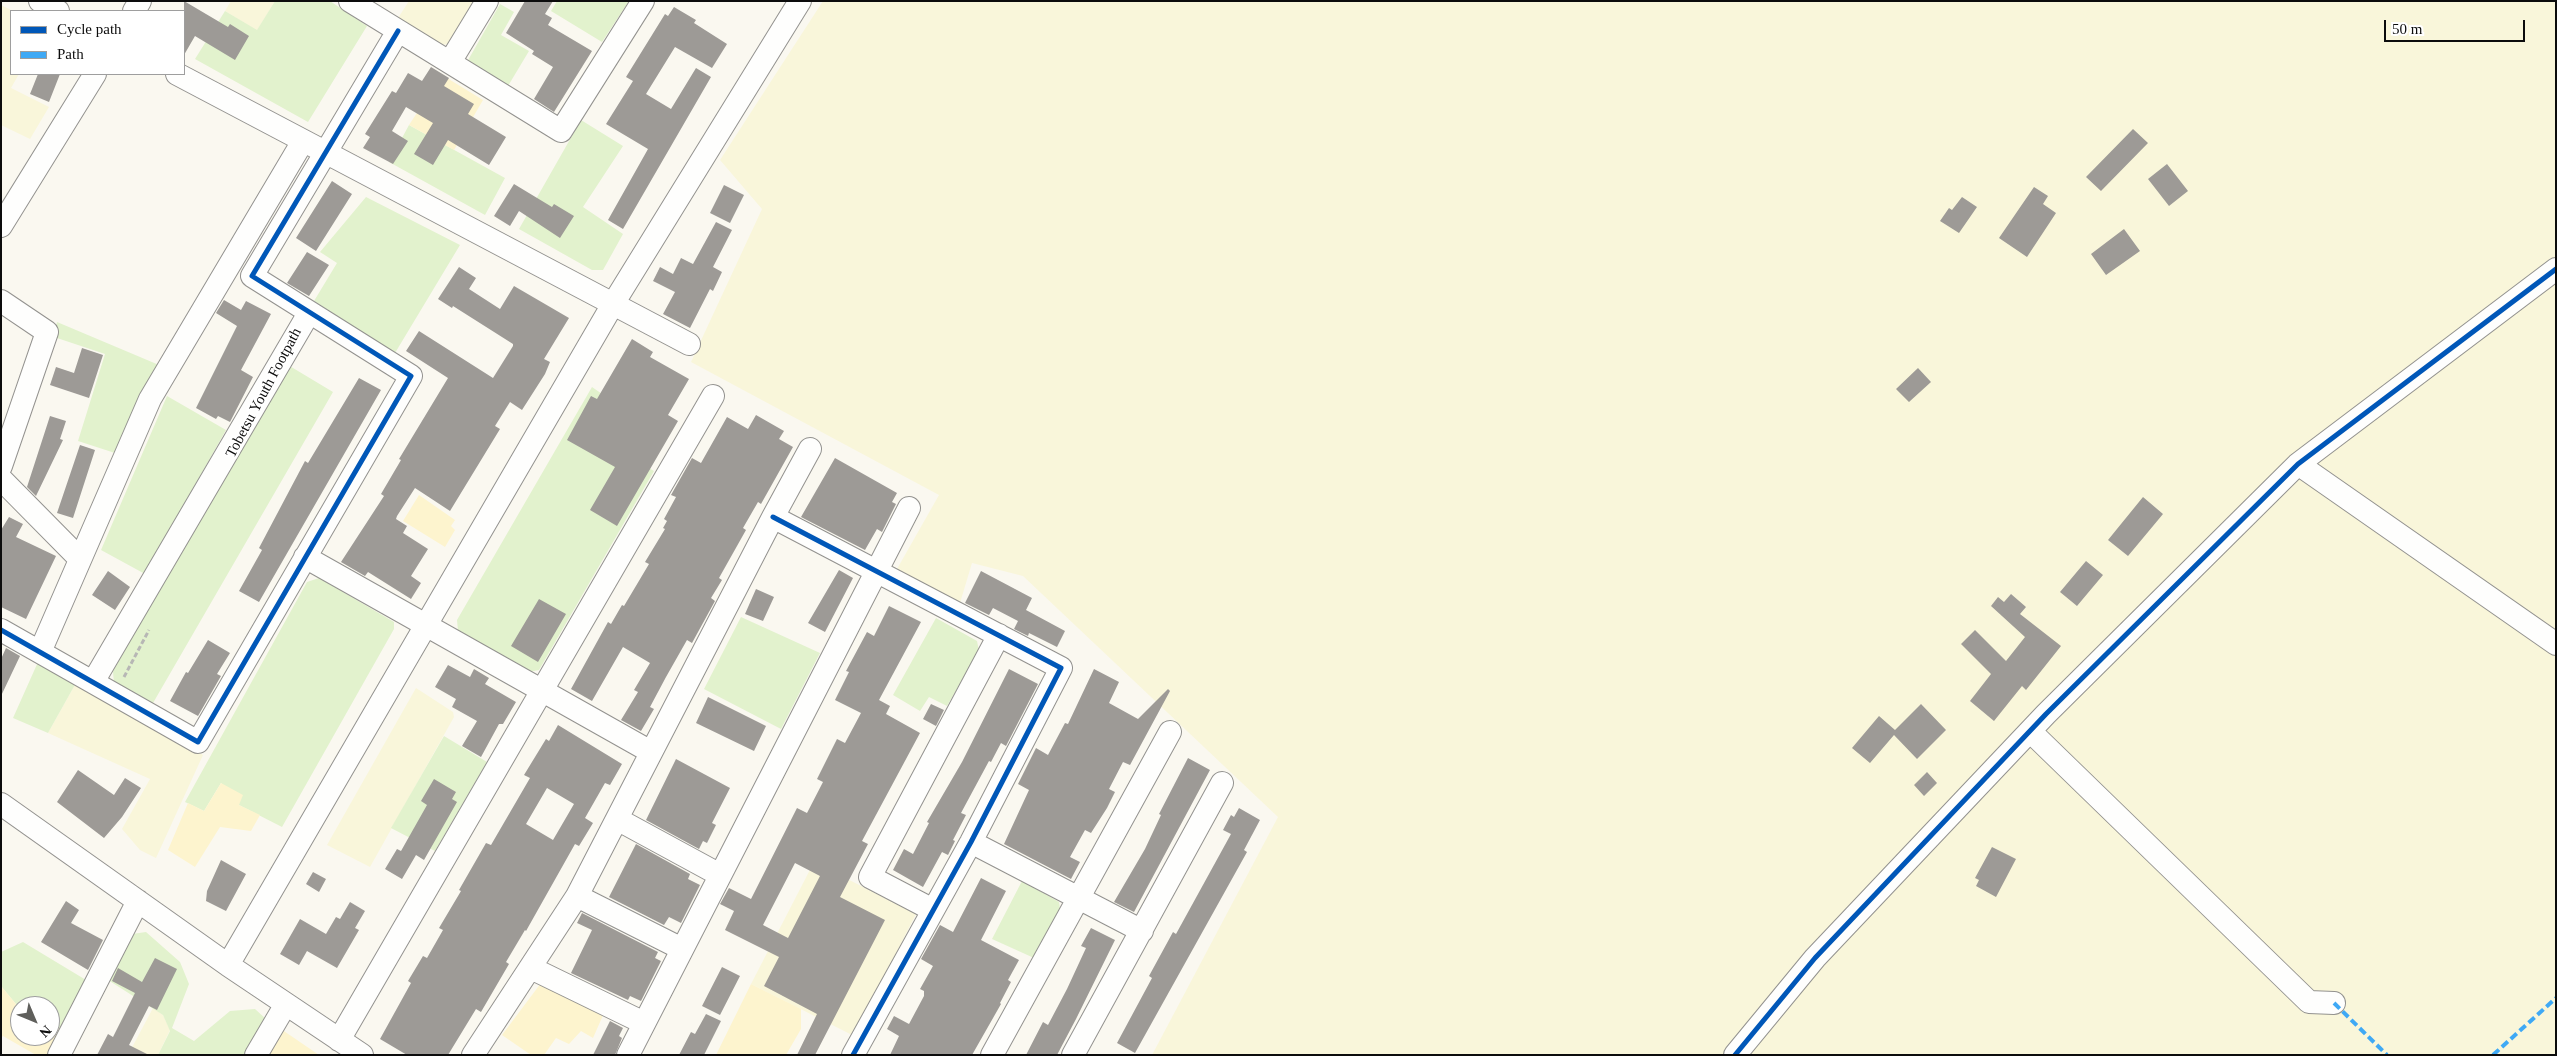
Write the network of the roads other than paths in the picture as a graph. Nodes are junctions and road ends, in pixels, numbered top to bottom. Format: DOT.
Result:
graph roads {
  1 [pos="40,1"];
  2 [pos="350,1"];
  3 [pos="487,1"];
  4 [pos="643,1"];
  5 [pos="791,4"];
  6 [pos="56,10"];
  7 [pos="398,31"];
  8 [pos="450,62"];
  9 [pos="95,75"];
  10 [pos="179,75"];
  11 [pos="304,141"];
  12 [pos="324,152"];
  13 [pos="1,226"];
  14 [pos="2556,269"];
  15 [pos="1,301"];
  16 [pos="613,304"];
  17 [pos="309,313"];
  18 [pos="689,344"];
  19 [pos="713,396"];
  20 [pos="810,449"];
  21 [pos="2298,464"];
  22 [pos="1,466"];
  23 [pos="1,478"];
  24 [pos="909,508"];
  25 [pos="773,517"];
  26 [pos="305,557"];
  27 [pos="80,559"];
  28 [pos="876,571"];
  29 [pos="426,625"];
  30 [pos="1,630"];
  31 [pos="998,635"];
  32 [pos="2556,644"];
  33 [pos="40,652"];
  34 [pos="93,682"];
  35 [pos="542,690"];
  36 [pos="2030,731"];
  37 [pos="1170,732"];
  38 [pos="651,752"];
  39 [pos="1222,783"];
  40 [pos="1,804"];
  41 [pos="617,819"];
  42 [pos="971,842"];
  43 [pos="720,875"];
  44 [pos="577,896"];
  45 [pos="1078,897"];
  46 [pos="138,901"];
  47 [pos="933,910"];
  48 [pos="1142,930"];
  49 [pos="682,949"];
  50 [pos="228,965"];
  51 [pos="532,968"];
  52 [pos="2334,1003"];
  53 [pos="286,1004"];
  54 [pos="644,1023"];
  55 [pos="339,1040"];
  56 [pos="59,1055"];
  57 [pos="256,1055"];
  58 [pos="362,1055"];
  59 [pos="473,1055"];
  60 [pos="628,1055"];
  61 [pos="853,1055"];
  62 [pos="992,1055"];
  63 [pos="1073,1055"];
  64 [pos="1735,1055"];
  1 -- 6 [label="street"];
  2 -- 7 [label="street"];
  3 -- 8 [label="street"];
  4 -- 8 [label="street"];
  5 -- 16 [label="street"];
  7 -- 8 [label="street"];
  7 -- 12 [label="street"];
  9 -- 13 [label="street"];
  10 -- 11 [label="street"];
  11 -- 12 [label="street"];
  11 -- 27 [label="street"];
  12 -- 16 [label="street"];
  12 -- 17 [label="street"];
  14 -- 21 [label="street"];
  15 -- 22 [label="street"];
  16 -- 18 [label="street"];
  16 -- 29 [label="street"];
  17 -- 26 [label="street"];
  17 -- 34 [label="street"];
  19 -- 35 [label="street"];
  20 -- 25 [label="street"];
  21 -- 32 [label="street"];
  21 -- 36 [label="street"];
  23 -- 27 [label="street"];
  24 -- 28 [label="street"];
  25 -- 28 [label="street"];
  25 -- 38 [label="street"];
  26 -- 29 [label="street"];
  26 -- 34 [label="street"];
  27 -- 33 [label="street"];
  28 -- 31 [label="street"];
  28 -- 43 [label="street"];
  29 -- 35 [label="street"];
  29 -- 50 [label="street"];
  30 -- 33 [label="street"];
  31 -- 42 [label="street"];
  31 -- 47 [label="street"];
  33 -- 34 [label="street"];
  35 -- 38 [label="street"];
  35 -- 55 [label="street"];
  36 -- 52 [label="street"];
  36 -- 64 [label="street"];
  37 -- 45 [label="street"];
  38 -- 41 [label="street"];
  39 -- 48 [label="street"];
  40 -- 46 [label="street"];
  41 -- 43 [label="street"];
  41 -- 44 [label="street"];
  42 -- 45 [label="street"];
  42 -- 47 [label="street"];
  43 -- 49 [label="street"];
  44 -- 49 [label="street"];
  44 -- 51 [label="street"];
  45 -- 48 [label="street"];
  45 -- 62 [label="street"];
  46 -- 50 [label="street"];
  46 -- 56 [label="street"];
  47 -- 61 [label="street"];
  48 -- 63 [label="street"];
  49 -- 54 [label="street"];
  50 -- 53 [label="street"];
  51 -- 54 [label="street"];
  51 -- 59 [label="street"];
  53 -- 55 [label="street"];
  53 -- 57 [label="street"];
  54 -- 60 [label="street"];
  55 -- 58 [label="street"];
}
